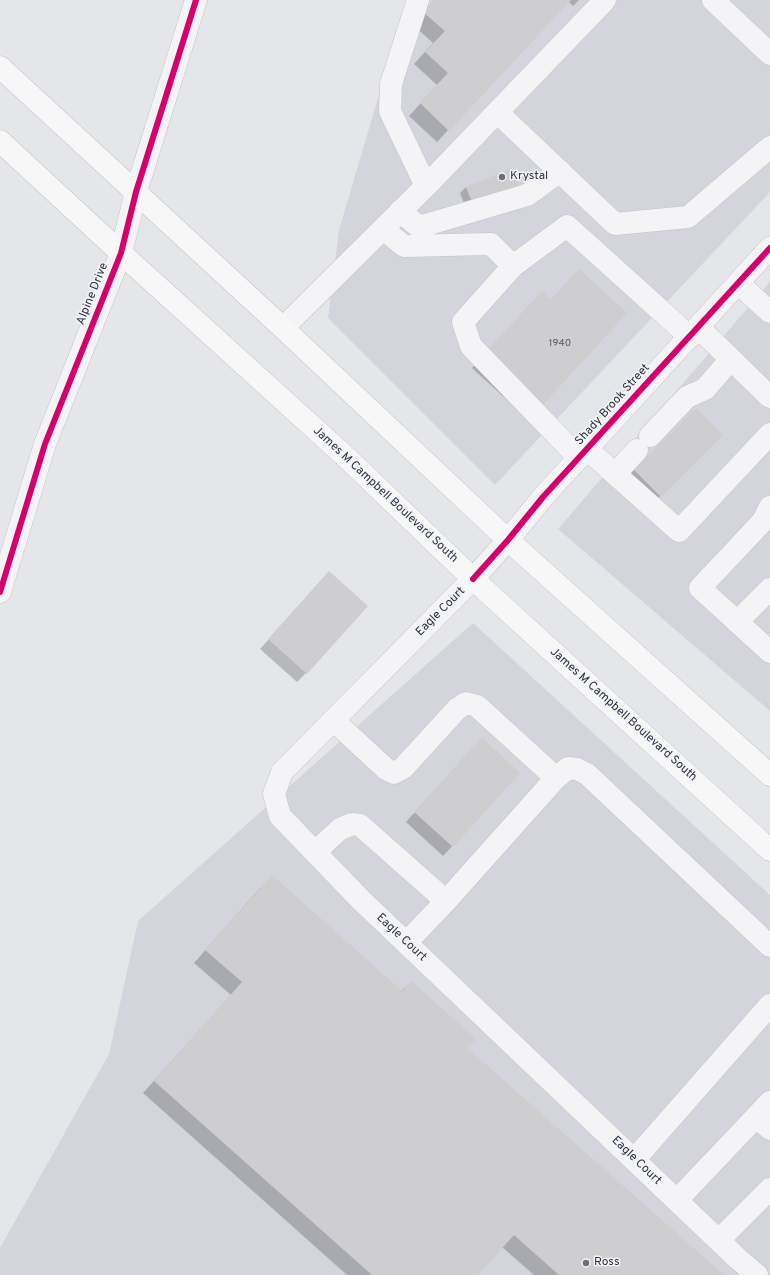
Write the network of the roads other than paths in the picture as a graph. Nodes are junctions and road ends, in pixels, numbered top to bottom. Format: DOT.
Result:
graph roads {
  1 [pos="196,0"];
  2 [pos="418,0"];
  3 [pos="604,0"];
  4 [pos="713,0"];
  5 [pos="770,54"];
  6 [pos="0,66"];
  7 [pos="497,112"];
  8 [pos="0,141"];
  9 [pos="770,147"];
  10 [pos="560,172"];
  11 [pos="426,186"];
  12 [pos="136,192"];
  13 [pos="400,211"];
  14 [pos="383,229"];
  15 [pos="770,248"];
  16 [pos="121,254"];
  17 [pos="513,266"];
  18 [pos="738,284"];
  19 [pos="770,312"];
  20 [pos="283,328"];
  21 [pos="694,332"];
  22 [pos="731,359"];
  23 [pos="770,397"];
  24 [pos="770,434"];
  25 [pos="583,454"];
  26 [pos="615,474"];
  27 [pos="770,507"];
  28 [pos="508,540"];
  29 [pos="473,579"];
  30 [pos="770,589"];
  31 [pos="0,592"];
  32 [pos="737,622"];
  33 [pos="770,652"];
  34 [pos="333,720"];
  35 [pos="770,775"];
  36 [pos="556,778"];
  37 [pos="770,850"];
  38 [pos="315,852"];
  39 [pos="446,901"];
  40 [pos="406,943"];
  41 [pos="770,946"];
  42 [pos="770,1005"];
  43 [pos="765,1116"];
  44 [pos="634,1160"];
  45 [pos="770,1189"];
  46 [pos="677,1200"];
  47 [pos="719,1240"];
  48 [pos="770,1262"];
  49 [pos="757,1275"];
  1 -- 12 [label="street, Alpine Drive"];
  2 -- 11 [label="street"];
  3 -- 7 [label="street"];
  4 -- 5 [label="street"];
  6 -- 12 [label="main road"];
  7 -- 10 [label="street"];
  7 -- 11 [label="street"];
  8 -- 16 [label="main road, James M Campbell Boulevard South"];
  9 -- 10 [label="street"];
  10 -- 13 [label="street"];
  11 -- 13 [label="street"];
  12 -- 16 [label="street, Alpine Drive"];
  12 -- 20 [label="main road"];
  13 -- 14 [label="street"];
  14 -- 17 [label="street"];
  14 -- 20 [label="street"];
  15 -- 18 [label="street, Shady Brook Street"];
  16 -- 29 [label="main road, James M Campbell Boulevard South"];
  16 -- 31 [label="street, Alpine Drive"];
  17 -- 21 [label="street"];
  17 -- 25 [label="street"];
  18 -- 19 [label="street"];
  18 -- 21 [label="street, Shady Brook Street"];
  20 -- 28 [label="main road"];
  21 -- 22 [label="street"];
  21 -- 25 [label="street, Shady Brook Street"];
  22 -- 23 [label="street"];
  22 -- 26 [label="street"];
  24 -- 26 [label="street"];
  25 -- 26 [label="street"];
  25 -- 28 [label="street, Shady Brook Street"];
  27 -- 32 [label="street"];
  28 -- 29 [label="street, Shady Brook Street"];
  28 -- 35 [label="main road"];
  29 -- 34 [label="street, Eagle Court"];
  29 -- 37 [label="main road, James M Campbell Boulevard South"];
  30 -- 32 [label="street"];
  32 -- 33 [label="street"];
  34 -- 36 [label="street"];
  34 -- 38 [label="street, Eagle Court"];
  36 -- 39 [label="street"];
  36 -- 41 [label="street"];
  38 -- 39 [label="street"];
  38 -- 40 [label="street, Eagle Court"];
  39 -- 40 [label="street"];
  40 -- 44 [label="street, Eagle Court"];
  42 -- 44 [label="street"];
  43 -- 46 [label="street"];
  44 -- 46 [label="street, Eagle Court"];
  45 -- 47 [label="street"];
  46 -- 47 [label="street, Eagle Court"];
  47 -- 49 [label="street, Eagle Court"];
  48 -- 49 [label="street"];
}
